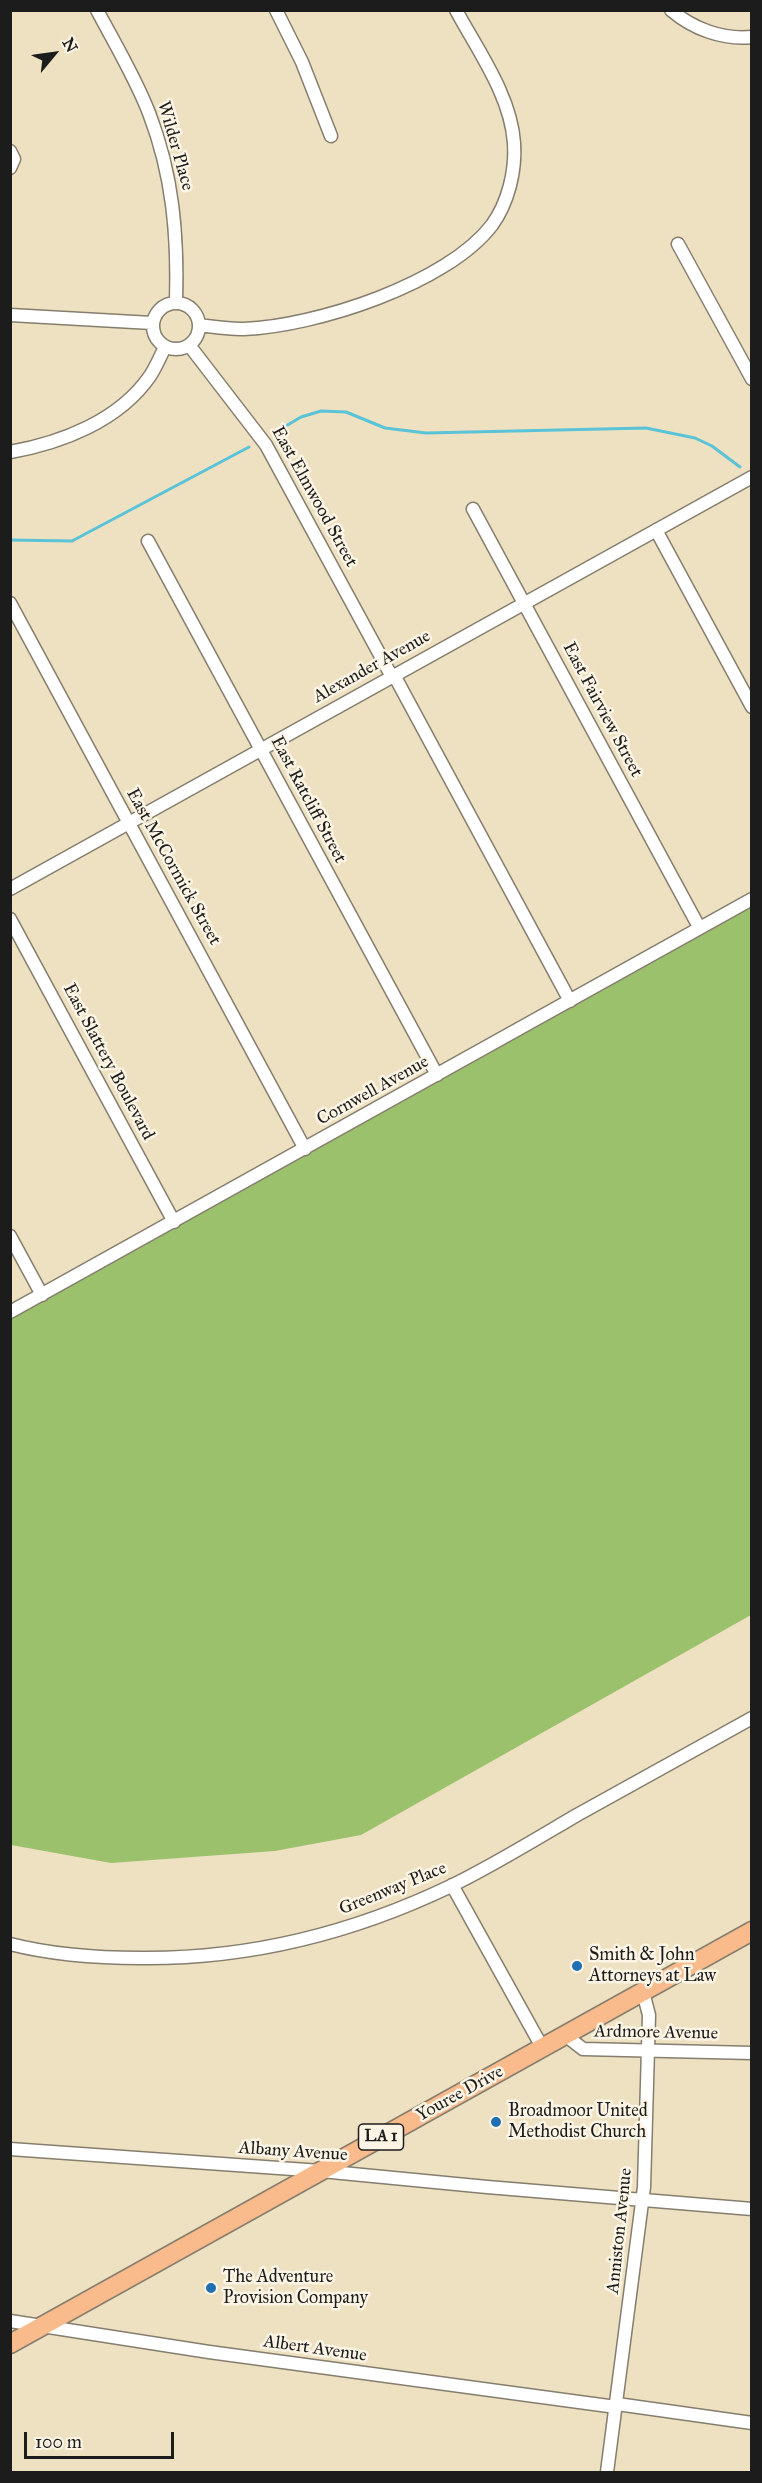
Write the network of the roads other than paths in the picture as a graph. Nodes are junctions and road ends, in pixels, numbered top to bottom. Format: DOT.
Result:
graph roads {
  1 [pos="97,10"];
  2 [pos="276,10"];
  3 [pos="456,10"];
  4 [pos="671,10"];
  5 [pos="752,37"];
  6 [pos="332,136"];
  7 [pos="10,151"];
  8 [pos="10,168"];
  9 [pos="678,244"];
  10 [pos="176,302"];
  11 [pos="10,315"];
  12 [pos="152,322"];
  13 [pos="199,325"];
  14 [pos="189,345"];
  15 [pos="165,347"];
  16 [pos="752,379"];
  17 [pos="10,452"];
  18 [pos="752,477"];
  19 [pos="473,509"];
  20 [pos="656,530"];
  21 [pos="148,541"];
  22 [pos="10,603"];
  23 [pos="524,603"];
  24 [pos="393,676"];
  25 [pos="752,708"];
  26 [pos="260,749"];
  27 [pos="129,823"];
  28 [pos="10,889"];
  29 [pos="752,899"];
  30 [pos="10,920"];
  31 [pos="699,927"];
  32 [pos="570,1002"];
  33 [pos="437,1075"];
  34 [pos="305,1149"];
  35 [pos="174,1222"];
  36 [pos="10,1236"];
  37 [pos="42,1295"];
  38 [pos="10,1312"];
  39 [pos="752,1718"];
  40 [pos="452,1885"];
  41 [pos="752,1931"];
  42 [pos="10,1944"];
  43 [pos="643,1992"];
  44 [pos="565,2035"];
  45 [pos="542,2047"];
  46 [pos="648,2050"];
  47 [pos="752,2053"];
  48 [pos="10,2149"];
  49 [pos="321,2171"];
  50 [pos="643,2200"];
  51 [pos="752,2209"];
  52 [pos="10,2321"];
  53 [pos="41,2326"];
  54 [pos="10,2344"];
  55 [pos="616,2406"];
  56 [pos="752,2422"];
  57 [pos="607,2472"];
  1 -- 10 [label="street, Wilder Place"];
  2 -- 6 [label="street"];
  3 -- 13 [label="street"];
  4 -- 5 [label="street"];
  7 -- 8 [label="street"];
  9 -- 16 [label="street"];
  10 -- 12 [label="street"];
  10 -- 13 [label="street"];
  11 -- 12 [label="street"];
  12 -- 15 [label="street"];
  13 -- 14 [label="street"];
  14 -- 15 [label="street"];
  14 -- 24 [label="street, East Elmwood Street"];
  15 -- 17 [label="street"];
  18 -- 20 [label="street, Alexander Avenue"];
  19 -- 23 [label="street, East Fairview Street"];
  20 -- 23 [label="street, Alexander Avenue"];
  20 -- 25 [label="street"];
  21 -- 26 [label="street, East Ratcliff Street"];
  22 -- 27 [label="street, East McCormick Street"];
  23 -- 24 [label="street, Alexander Avenue"];
  23 -- 31 [label="street, East Fairview Street"];
  24 -- 26 [label="street, Alexander Avenue"];
  24 -- 32 [label="street, East Elmwood Street"];
  26 -- 27 [label="street, Alexander Avenue"];
  26 -- 33 [label="street, East Ratcliff Street"];
  27 -- 28 [label="street, Alexander Avenue"];
  27 -- 34 [label="street, East McCormick Street"];
  29 -- 31 [label="street, Cornwell Avenue"];
  30 -- 35 [label="street, East Slattery Boulevard"];
  31 -- 32 [label="street, Cornwell Avenue"];
  32 -- 33 [label="street, Cornwell Avenue"];
  33 -- 34 [label="street, Cornwell Avenue"];
  34 -- 35 [label="street, Cornwell Avenue"];
  35 -- 37 [label="street, Cornwell Avenue"];
  36 -- 37 [label="street"];
  37 -- 38 [label="street, Cornwell Avenue"];
  39 -- 40 [label="street, Greenway Place"];
  40 -- 42 [label="street, Greenway Place"];
  40 -- 45 [label="street"];
  41 -- 43 [label="main road, Youree Drive / LA 1"];
  43 -- 44 [label="main road, Youree Drive / LA 1"];
  43 -- 46 [label="street, Anniston Avenue"];
  44 -- 45 [label="main road, Youree Drive / LA 1"];
  44 -- 46 [label="street, Ardmore Avenue"];
  45 -- 49 [label="main road, Youree Drive / LA 1"];
  46 -- 47 [label="street, Ardmore Avenue"];
  46 -- 50 [label="street, Anniston Avenue"];
  48 -- 49 [label="street, Albany Avenue"];
  49 -- 50 [label="street, Albany Avenue"];
  49 -- 53 [label="main road, Youree Drive / LA 1"];
  50 -- 51 [label="street, Albany Avenue"];
  50 -- 55 [label="street, Anniston Avenue"];
  52 -- 53 [label="street, Albert Avenue"];
  53 -- 54 [label="main road, Youree Drive / LA 1"];
  53 -- 55 [label="street, Albert Avenue"];
  55 -- 56 [label="street, Albert Avenue"];
  55 -- 57 [label="street, Anniston Avenue"];
}
